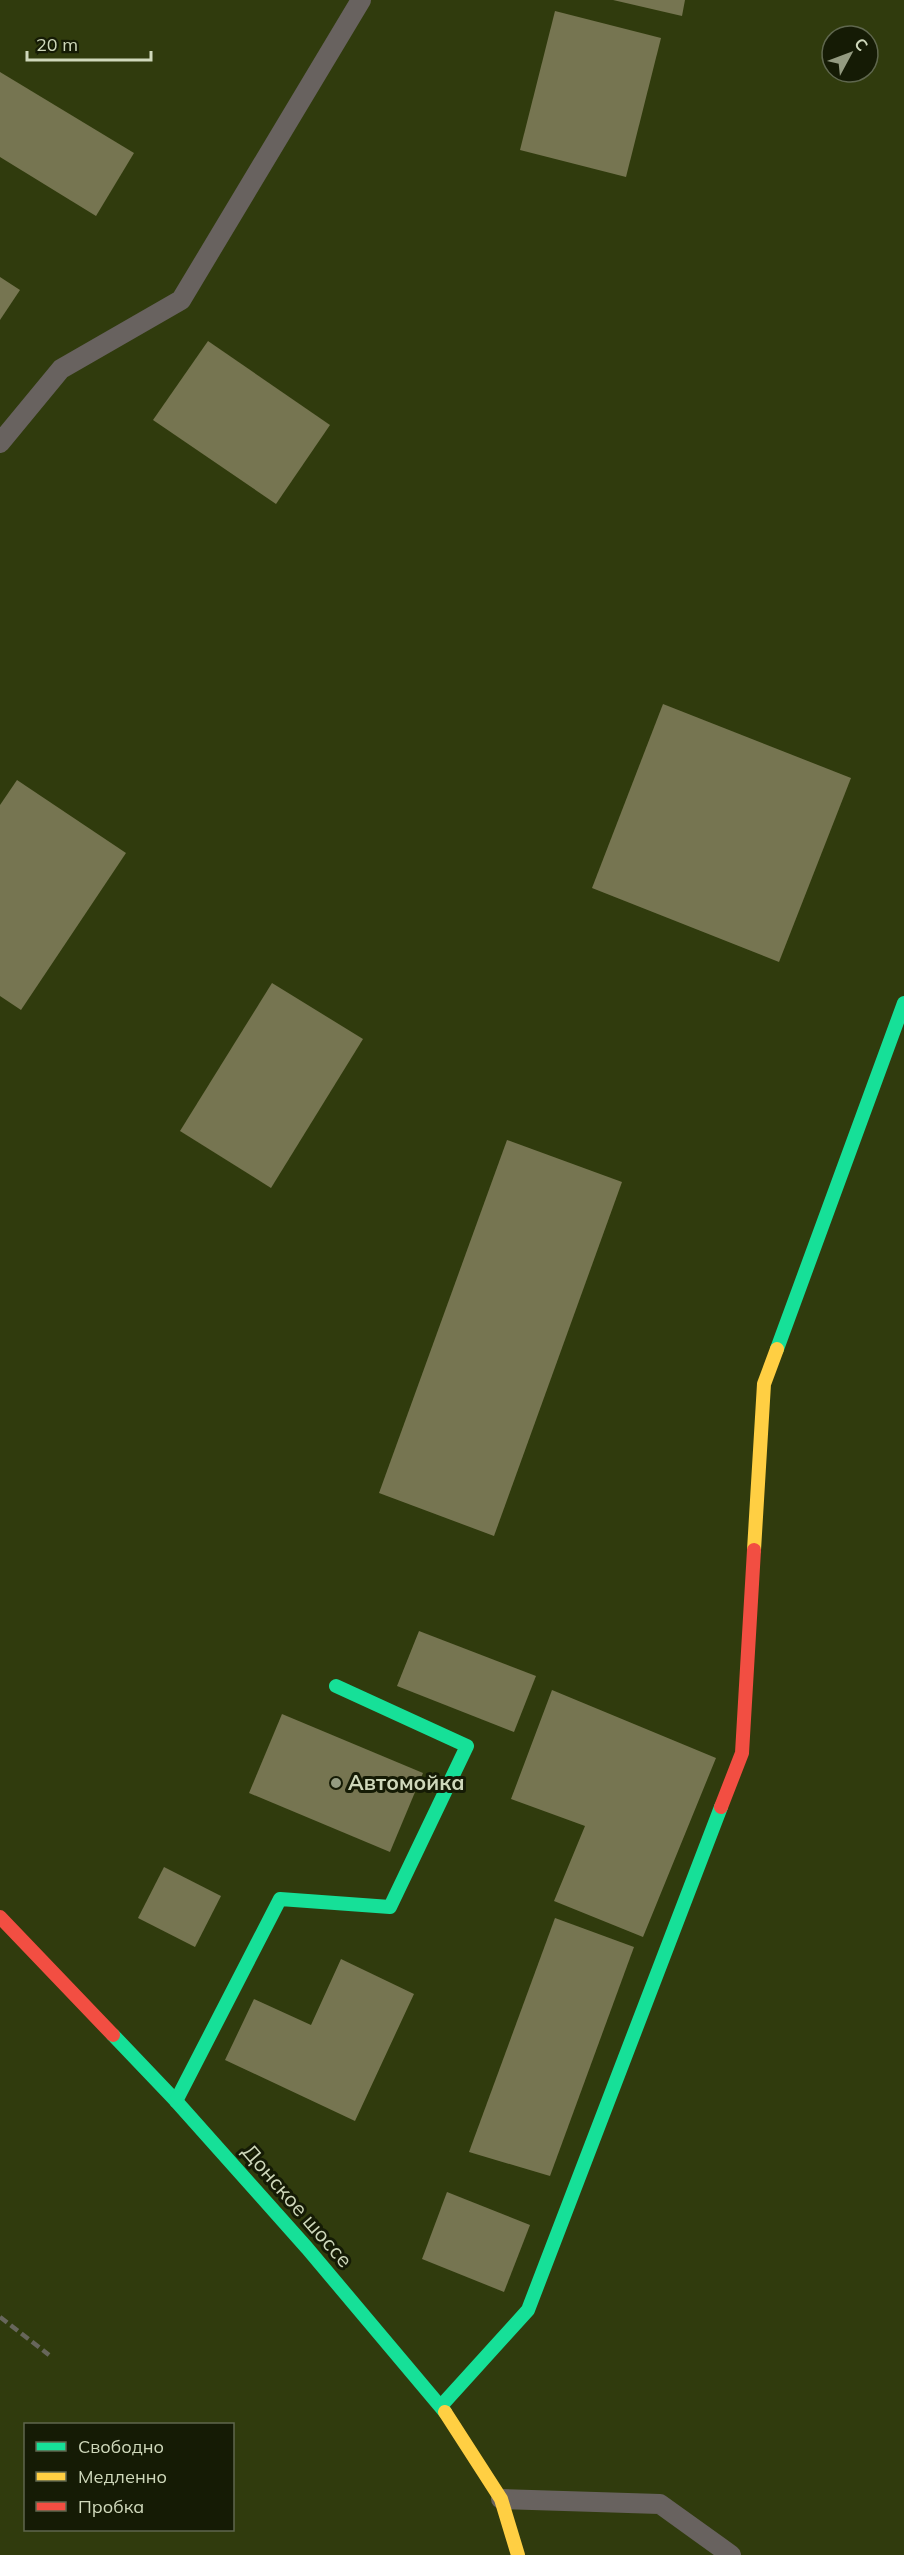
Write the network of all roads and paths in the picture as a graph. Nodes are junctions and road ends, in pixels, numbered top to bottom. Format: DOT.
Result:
graph roads {
  1 [pos="361,0"];
  2 [pos="0,443"];
  3 [pos="904,1003"];
  4 [pos="336,1686"];
  5 [pos="0,1917"];
  6 [pos="176,2101"];
  7 [pos="441,2406"];
  8 [pos="501,2499"];
  9 [pos="518,2555"];
  10 [pos="731,2555"];
  1 -- 2 [label="lane"];
  3 -- 7 [label="street"];
  4 -- 6 [label="street"];
  5 -- 6 [label="street, Донское шоссе"];
  6 -- 7 [label="street, Донское шоссе"];
  7 -- 8 [label="street, Донское шоссе"];
  8 -- 9 [label="street, Донское шоссе"];
  8 -- 10 [label="lane"];
}
